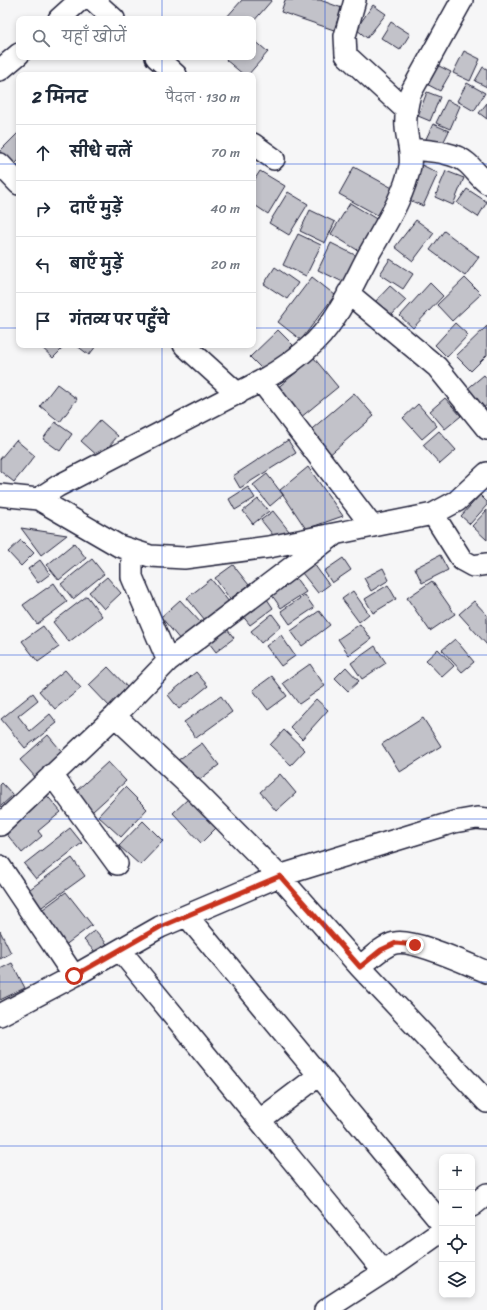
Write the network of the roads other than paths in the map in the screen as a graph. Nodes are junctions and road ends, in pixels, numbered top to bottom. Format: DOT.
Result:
graph roads {
  1 [pos="80,0"];
  2 [pos="93,0"];
  3 [pos="355,0"];
  4 [pos="462,0"];
  5 [pos="62,16"];
  6 [pos="111,16"];
  7 [pos="16,57"];
  8 [pos="159,60"];
  9 [pos="0,70"];
  10 [pos="173,72"];
  11 [pos="406,110"];
  12 [pos="256,146"];
  13 [pos="410,149"];
  14 [pos="274,159"];
  15 [pos="0,164"];
  16 [pos="16,181"];
  17 [pos="487,183"];
  18 [pos="348,293"];
  19 [pos="187,348"];
  20 [pos="261,381"];
  21 [pos="238,394"];
  22 [pos="487,429"];
  23 [pos="487,474"];
  24 [pos="0,495"];
  25 [pos="38,499"];
  26 [pos="433,514"];
  27 [pos="371,525"];
  28 [pos="339,532"];
  29 [pos="132,551"];
  30 [pos="487,564"];
  31 [pos="168,661"];
  32 [pos="115,716"];
  33 [pos="52,775"];
  34 [pos="487,819"];
  35 [pos="0,825"];
  36 [pos="117,864"];
  37 [pos="0,866"];
  38 [pos="280,876"];
  39 [pos="187,916"];
  40 [pos="120,950"];
  41 [pos="360,967"];
  42 [pos="487,972"];
  43 [pos="74,976"];
  44 [pos="0,1015"];
  45 [pos="318,1076"];
  46 [pos="487,1102"];
  47 [pos="260,1120"];
  48 [pos="487,1194"];
  49 [pos="475,1204"];
  50 [pos="439,1220"];
  51 [pos="439,1233"];
  52 [pos="384,1272"];
  53 [pos="325,1310"];
  1 -- 5 [label="street"];
  2 -- 6 [label="street"];
  3 -- 11 [label="street"];
  4 -- 11 [label="street"];
  7 -- 9 [label="street"];
  8 -- 10 [label="street"];
  11 -- 13 [label="street"];
  12 -- 14 [label="street"];
  13 -- 17 [label="street"];
  13 -- 18 [label="street"];
  15 -- 16 [label="street"];
  18 -- 20 [label="street"];
  18 -- 22 [label="street"];
  19 -- 21 [label="street"];
  20 -- 21 [label="street"];
  20 -- 27 [label="street"];
  21 -- 25 [label="street"];
  23 -- 26 [label="street"];
  24 -- 25 [label="street"];
  25 -- 29 [label="street"];
  26 -- 27 [label="street"];
  26 -- 30 [label="street"];
  27 -- 28 [label="street"];
  28 -- 29 [label="street"];
  28 -- 31 [label="street"];
  29 -- 31 [label="street"];
  31 -- 32 [label="street"];
  32 -- 33 [label="street"];
  32 -- 38 [label="street"];
  33 -- 35 [label="street"];
  33 -- 36 [label="street"];
  34 -- 38 [label="street"];
  37 -- 43 [label="street"];
  38 -- 39 [label="street"];
  38 -- 41 [label="street"];
  39 -- 40 [label="street"];
  39 -- 45 [label="street"];
  40 -- 43 [label="street"];
  40 -- 47 [label="street"];
  41 -- 42 [label="street"];
  41 -- 46 [label="street"];
  43 -- 44 [label="street"];
  45 -- 47 [label="street"];
  45 -- 50 [label="street"];
  47 -- 52 [label="street"];
  48 -- 49 [label="street"];
  51 -- 52 [label="street"];
  52 -- 53 [label="street"];
}
